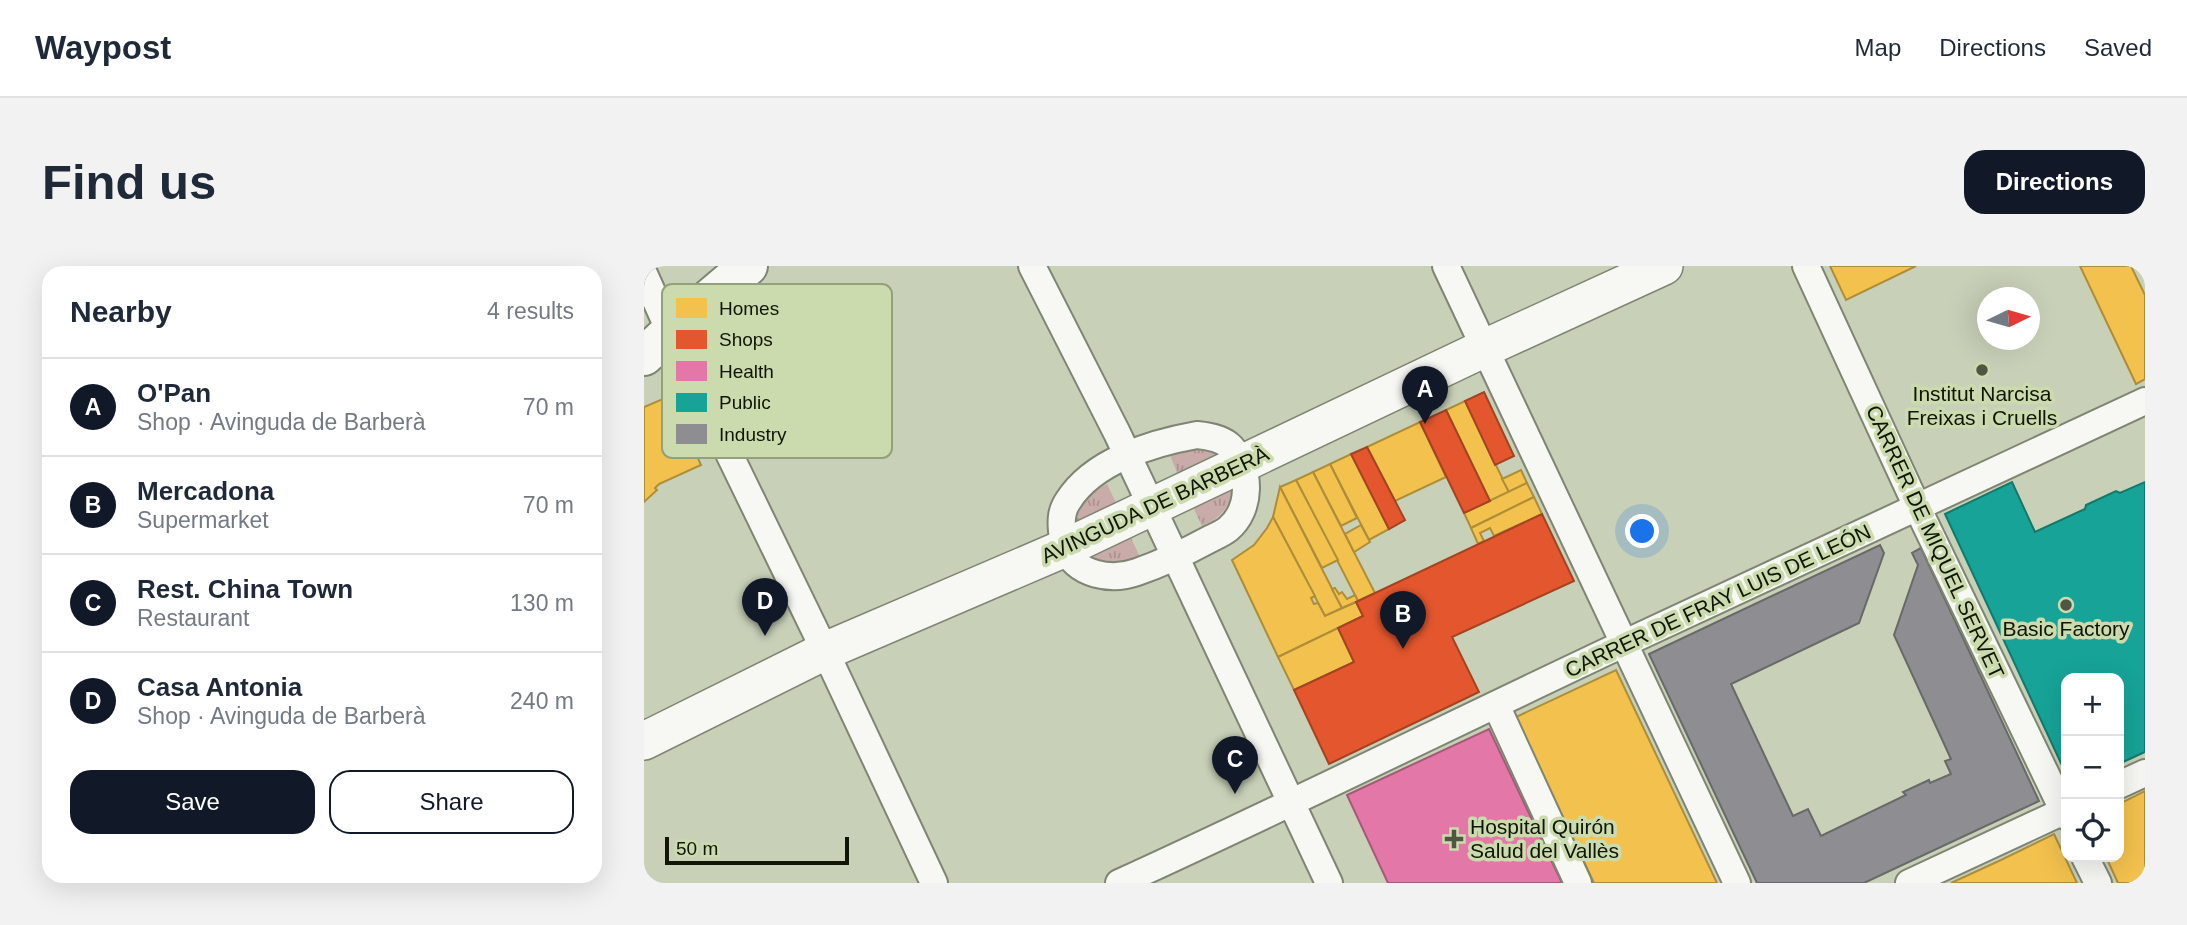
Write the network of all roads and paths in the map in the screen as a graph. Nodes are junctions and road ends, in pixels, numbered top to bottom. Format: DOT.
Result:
graph roads {
  1 [pos="748,266"];
  2 [pos="1032,266"];
  3 [pos="1446,266"];
  4 [pos="1664,266"];
  5 [pos="1806,266"];
  6 [pos="644,274"];
  7 [pos="727,284"];
  8 [pos="657,344"];
  9 [pos="1485,348"];
  10 [pos="2145,401"];
  11 [pos="1127,455"];
  12 [pos="719,458"];
  13 [pos="1242,465"];
  14 [pos="1152,508"];
  15 [pos="1917,509"];
  16 [pos="1065,548"];
  17 [pos="1175,557"];
  18 [pos="1624,643"];
  19 [pos="825,651"];
  20 [pos="1496,705"];
  21 [pos="644,741"];
  22 [pos="2145,773"];
  23 [pos="2124,783"];
  24 [pos="1292,803"];
  25 [pos="2061,804"];
  26 [pos="2061,814"];
  27 [pos="2088,862"];
  28 [pos="934,883"];
  29 [pos="1119,883"];
  30 [pos="1329,883"];
  31 [pos="1578,883"];
  32 [pos="1737,883"];
  33 [pos="1909,883"];
  34 [pos="2098,883"];
  1 -- 7 [label="main road"];
  2 -- 11 [label="street"];
  3 -- 9 [label="street"];
  4 -- 9 [label="street, AVINGUDA DE BARBERÀ"];
  5 -- 15 [label="street, CARRER DE MIQUEL SERVET"];
  6 -- 8 [label="street"];
  9 -- 13 [label="street, AVINGUDA DE BARBERÀ"];
  9 -- 18 [label="street"];
  10 -- 15 [label="street, CARRER DE FRAY LUIS DE LEÓN"];
  11 -- 13 [label="street"];
  11 -- 14 [label="street"];
  11 -- 16 [label="street"];
  12 -- 19 [label="street"];
  13 -- 14 [label="street, AVINGUDA DE BARBERÀ"];
  13 -- 17 [label="street"];
  14 -- 16 [label="street, AVINGUDA DE BARBERÀ"];
  14 -- 17 [label="street"];
  15 -- 18 [label="street, CARRER DE FRAY LUIS DE LEÓN"];
  15 -- 25 [label="street, CARRER DE MIQUEL SERVET"];
  16 -- 17 [label="street"];
  16 -- 19 [label="street, AVINGUDA DE BARBERÀ"];
  17 -- 24 [label="street"];
  18 -- 20 [label="street, CARRER DE FRAY LUIS DE LEÓN"];
  18 -- 32 [label="street"];
  19 -- 21 [label="street, AVINGUDA DE BARBERÀ"];
  19 -- 28 [label="street"];
  20 -- 24 [label="street, CARRER DE FRAY LUIS DE LEÓN"];
  20 -- 31 [label="street"];
  22 -- 23 [label="street"];
  24 -- 29 [label="street, CARRER DE FRAY LUIS DE LEÓN"];
  24 -- 30 [label="street"];
  26 -- 33 [label="street"];
  27 -- 34 [label="street"];
}
